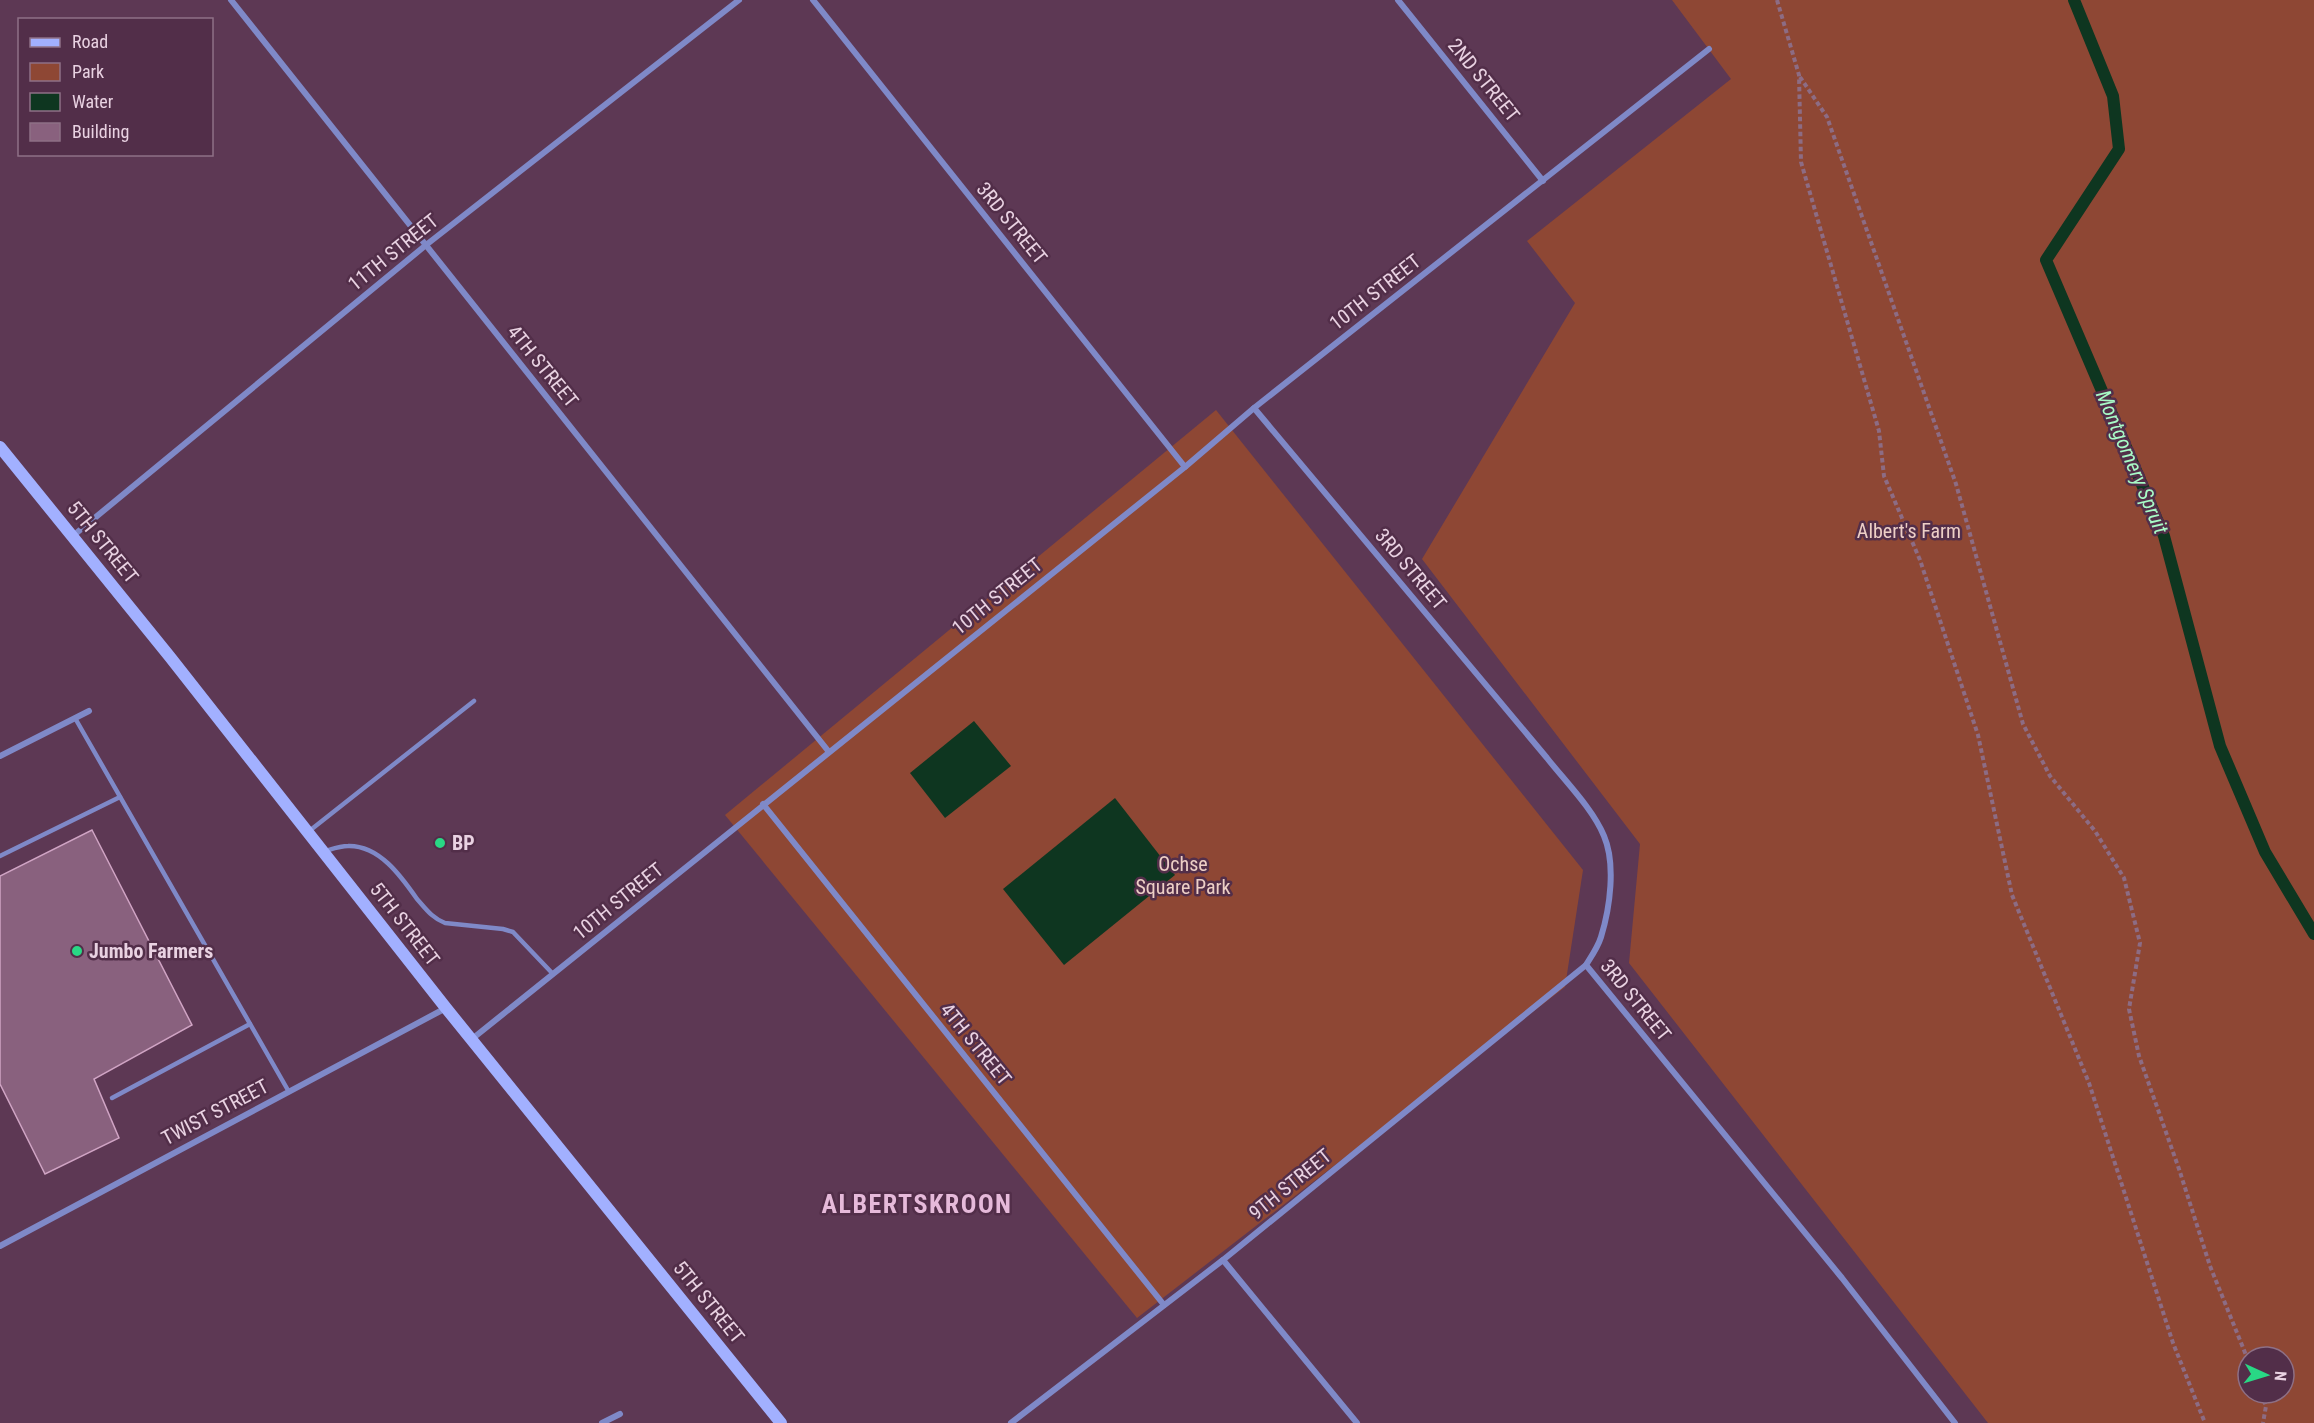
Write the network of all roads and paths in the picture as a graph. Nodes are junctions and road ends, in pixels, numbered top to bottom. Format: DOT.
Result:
graph roads {
  1 [pos="231,0"];
  2 [pos="739,0"];
  3 [pos="813,0"];
  4 [pos="1398,0"];
  5 [pos="1777,0"];
  6 [pos="1709,48"];
  7 [pos="1799,75"];
  8 [pos="1543,181"];
  9 [pos="426,245"];
  10 [pos="1254,408"];
  11 [pos="0,447"];
  12 [pos="1185,467"];
  13 [pos="74,536"];
  14 [pos="474,701"];
  15 [pos="89,711"];
  16 [pos="75,718"];
  17 [pos="829,752"];
  18 [pos="0,756"];
  19 [pos="120,797"];
  20 [pos="763,804"];
  21 [pos="308,832"];
  22 [pos="323,852"];
  23 [pos="0,856"];
  24 [pos="1586,965"];
  25 [pos="553,974"];
  26 [pos="446,1008"];
  27 [pos="250,1024"];
  28 [pos="472,1039"];
  29 [pos="289,1092"];
  30 [pos="112,1098"];
  31 [pos="0,1246"];
  32 [pos="1223,1260"];
  33 [pos="1164,1305"];
  34 [pos="2242,1345"];
  35 [pos="2266,1405"];
  36 [pos="620,1414"];
  37 [pos="602,1423"];
  38 [pos="781,1423"];
  39 [pos="1011,1423"];
  40 [pos="1357,1423"];
  41 [pos="1955,1423"];
  42 [pos="2205,1423"];
  43 [pos="2263,1423"];
  1 -- 9 [label="street, 4TH STREET"];
  2 -- 9 [label="street, 11TH STREET"];
  3 -- 12 [label="street, 3RD STREET"];
  4 -- 8 [label="street, 2ND STREET"];
  5 -- 7 [label="path"];
  6 -- 8 [label="street, 10TH STREET"];
  7 -- 34 [label="path"];
  7 -- 42 [label="path"];
  8 -- 10 [label="street, 10TH STREET"];
  9 -- 13 [label="street, 11TH STREET"];
  9 -- 17 [label="street, 4TH STREET"];
  10 -- 12 [label="street, 10TH STREET"];
  10 -- 24 [label="street, 3RD STREET"];
  11 -- 13 [label="main road, 5TH STREET"];
  12 -- 17 [label="street, 10TH STREET"];
  13 -- 21 [label="main road, 5TH STREET"];
  14 -- 21 [label="lane"];
  15 -- 16 [label="street"];
  16 -- 18 [label="street"];
  16 -- 19 [label="lane"];
  17 -- 20 [label="street, 10TH STREET"];
  19 -- 23 [label="lane"];
  19 -- 27 [label="lane"];
  20 -- 25 [label="street, 10TH STREET"];
  20 -- 33 [label="street, 4TH STREET"];
  21 -- 22 [label="main road, 5TH STREET"];
  22 -- 25 [label="lane"];
  22 -- 26 [label="main road, 5TH STREET"];
  24 -- 32 [label="street, 9TH STREET"];
  24 -- 41 [label="street, 3RD STREET"];
  25 -- 28 [label="street, 10TH STREET"];
  26 -- 28 [label="main road, 5TH STREET"];
  26 -- 29 [label="street, TWIST STREET"];
  27 -- 29 [label="lane"];
  27 -- 30 [label="lane"];
  28 -- 38 [label="main road, 5TH STREET"];
  29 -- 31 [label="street, TWIST STREET"];
  32 -- 33 [label="street, 9TH STREET"];
  32 -- 40 [label="street"];
  33 -- 39 [label="street, 9TH STREET"];
  35 -- 43 [label="path"];
  36 -- 37 [label="street"];
}
